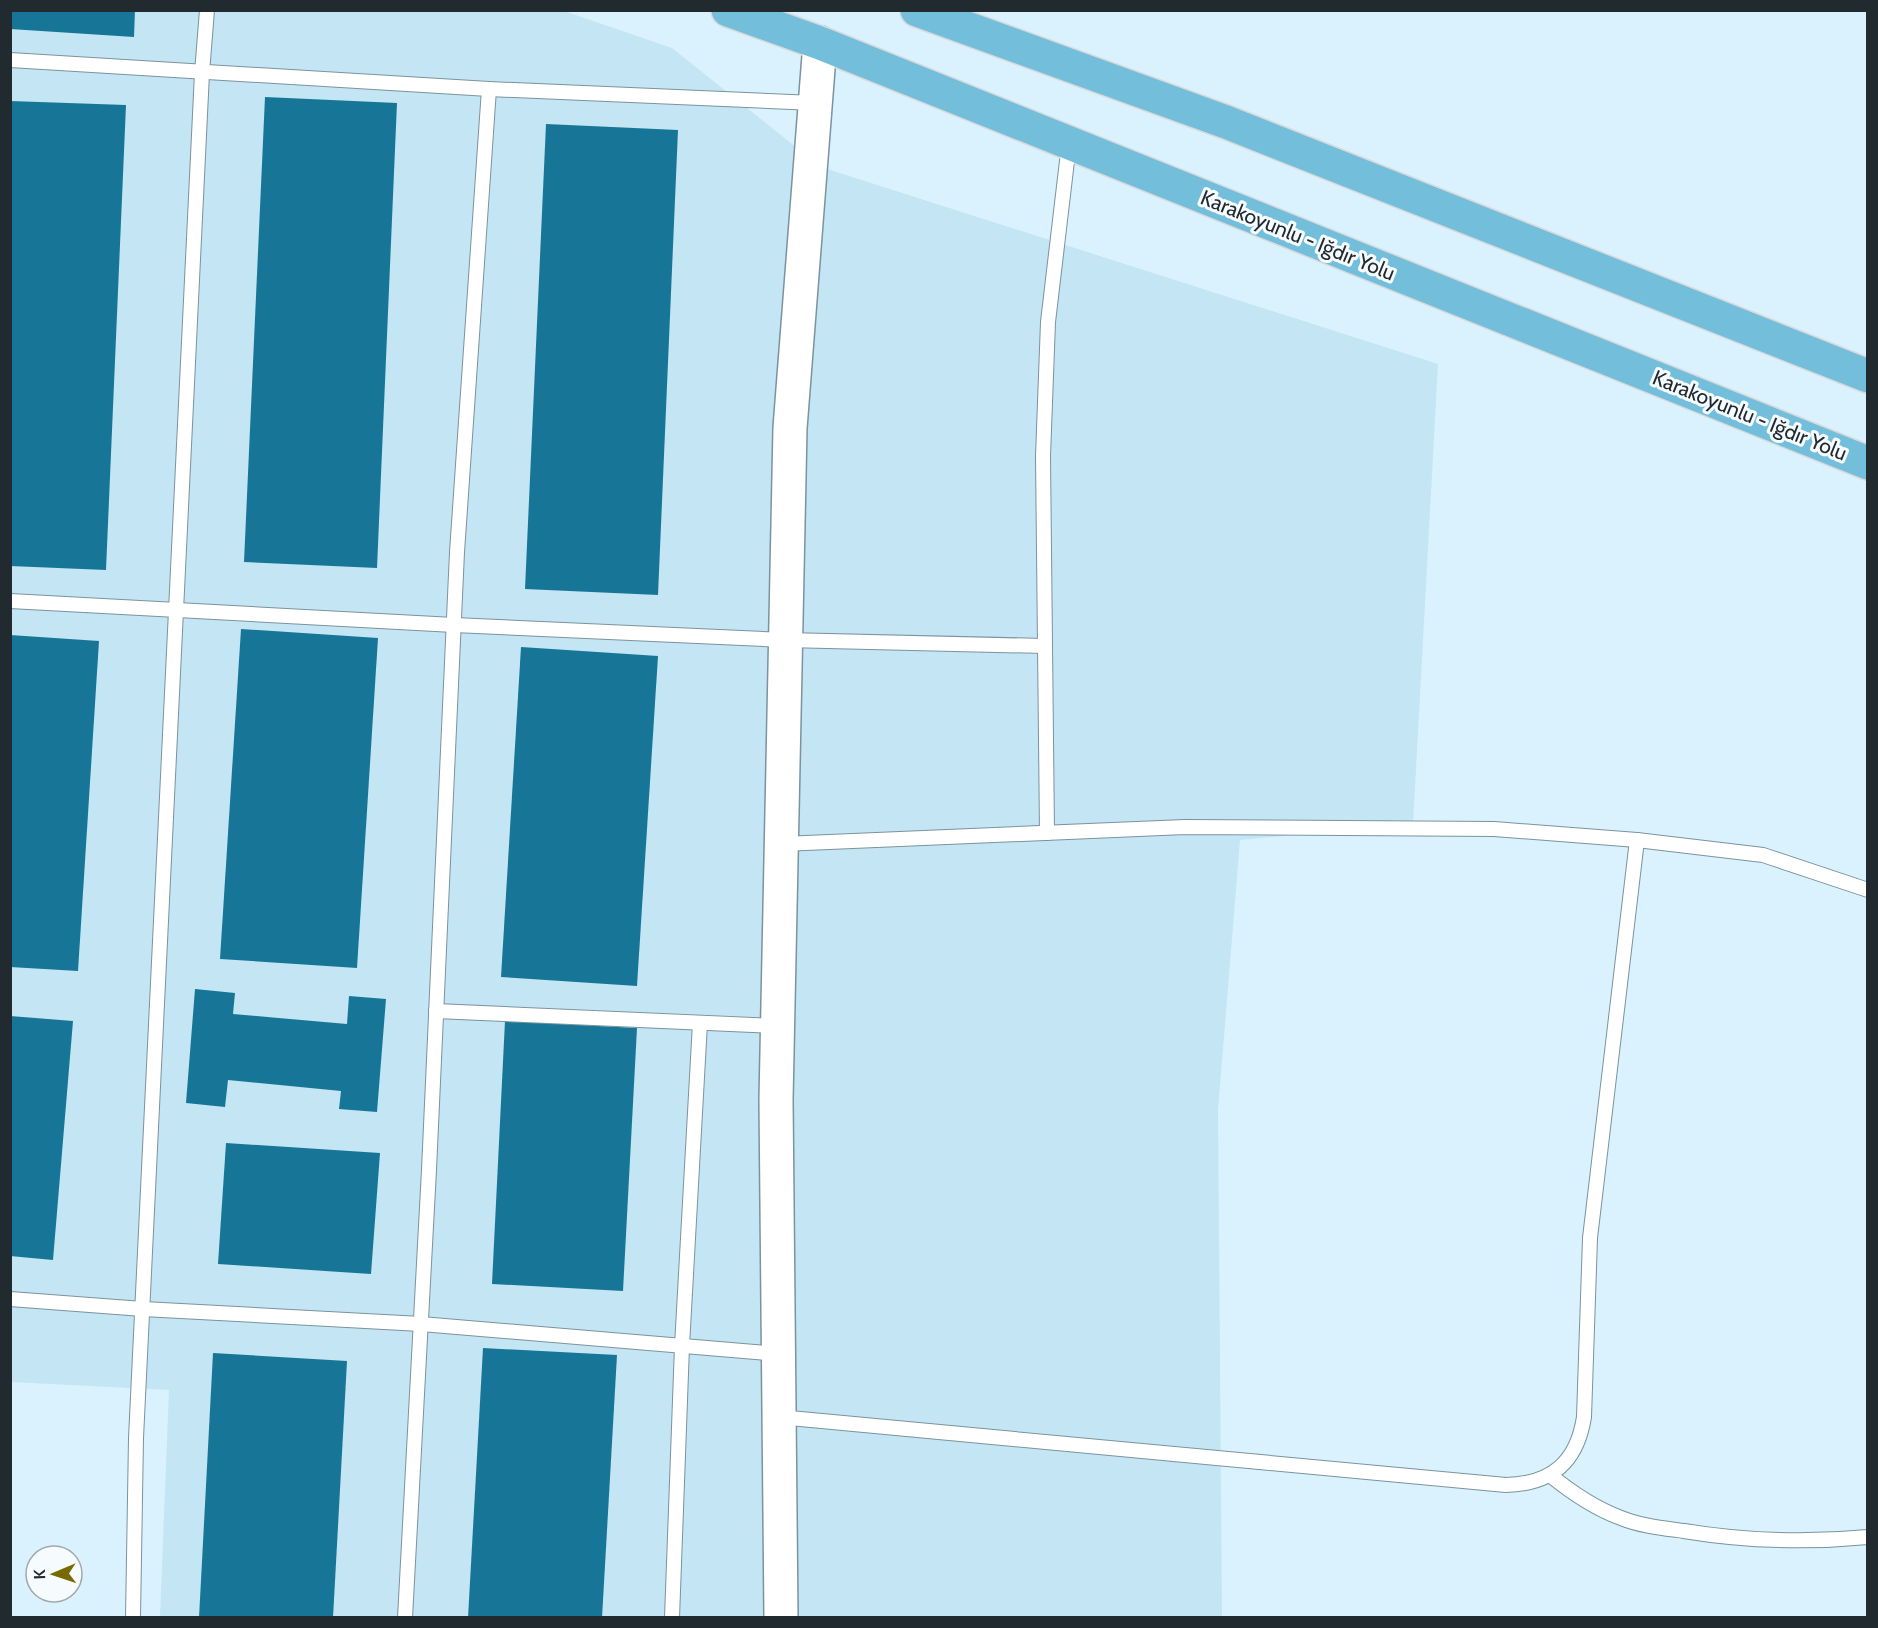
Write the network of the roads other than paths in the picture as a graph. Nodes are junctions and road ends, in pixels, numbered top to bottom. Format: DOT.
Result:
graph roads {
  1 [pos="207,10"];
  2 [pos="728,10"];
  3 [pos="917,10"];
  4 [pos="820,44"];
  5 [pos="10,60"];
  6 [pos="202,72"];
  7 [pos="489,89"];
  8 [pos="815,103"];
  9 [pos="1070,143"];
  10 [pos="1868,376"];
  11 [pos="1868,463"];
  12 [pos="10,601"];
  13 [pos="176,609"];
  14 [pos="454,626"];
  15 [pos="785,640"];
  16 [pos="1045,646"];
  17 [pos="1047,833"];
  18 [pos="1637,840"];
  19 [pos="781,844"];
  20 [pos="1868,890"];
  21 [pos="436,1011"];
  22 [pos="700,1023"];
  23 [pos="777,1026"];
  24 [pos="10,1299"];
  25 [pos="143,1309"];
  26 [pos="421,1324"];
  27 [pos="682,1346"];
  28 [pos="778,1354"];
  29 [pos="779,1417"];
  30 [pos="1550,1475"];
  31 [pos="1868,1537"];
  32 [pos="133,1617"];
  33 [pos="405,1617"];
  34 [pos="672,1617"];
  35 [pos="781,1617"];
  1 -- 6 [label="lane"];
  2 -- 4 [label="highway, Karakoyunlu - Iğdır Yolu"];
  3 -- 10 [label="highway"];
  4 -- 8 [label="street"];
  4 -- 9 [label="highway, Karakoyunlu - Iğdır Yolu"];
  5 -- 6 [label="lane"];
  6 -- 7 [label="lane"];
  6 -- 13 [label="lane"];
  7 -- 8 [label="lane"];
  7 -- 14 [label="lane"];
  8 -- 15 [label="street"];
  9 -- 11 [label="highway, Karakoyunlu - Iğdır Yolu"];
  9 -- 16 [label="lane"];
  12 -- 13 [label="lane"];
  13 -- 14 [label="lane"];
  13 -- 25 [label="lane"];
  14 -- 15 [label="lane"];
  14 -- 21 [label="lane"];
  15 -- 16 [label="lane"];
  15 -- 19 [label="street"];
  16 -- 17 [label="lane"];
  17 -- 18 [label="lane"];
  17 -- 19 [label="lane"];
  18 -- 20 [label="lane"];
  18 -- 30 [label="lane"];
  19 -- 23 [label="street"];
  21 -- 22 [label="lane"];
  21 -- 26 [label="lane"];
  22 -- 23 [label="lane"];
  22 -- 27 [label="lane"];
  23 -- 28 [label="street"];
  24 -- 25 [label="lane"];
  25 -- 26 [label="lane"];
  25 -- 32 [label="lane"];
  26 -- 27 [label="lane"];
  26 -- 33 [label="lane"];
  27 -- 28 [label="lane"];
  27 -- 34 [label="lane"];
  28 -- 29 [label="street"];
  29 -- 30 [label="lane"];
  29 -- 35 [label="street"];
  30 -- 31 [label="lane"];
}
